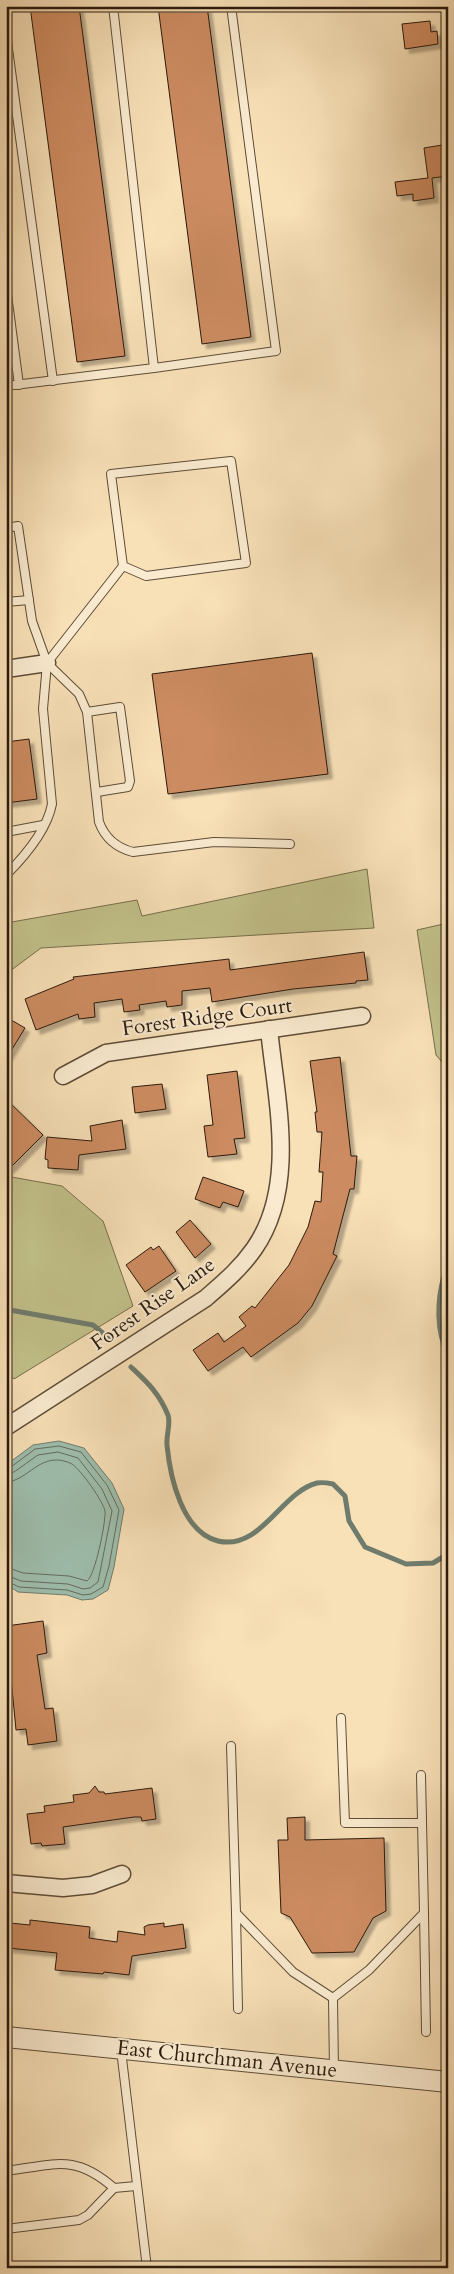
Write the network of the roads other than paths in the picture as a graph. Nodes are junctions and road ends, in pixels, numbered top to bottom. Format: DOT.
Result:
graph roads {
  1 [pos="113,6"];
  2 [pos="231,6"];
  3 [pos="6,34"];
  4 [pos="6,287"];
  5 [pos="154,368"];
  6 [pos="53,381"];
  7 [pos="19,385"];
  8 [pos="6,386"];
  9 [pos="6,528"];
  10 [pos="123,566"];
  11 [pos="29,600"];
  12 [pos="6,602"];
  13 [pos="47,663"];
  14 [pos="6,669"];
  15 [pos="87,712"];
  16 [pos="97,792"];
  17 [pos="43,825"];
  18 [pos="6,832"];
  19 [pos="290,844"];
  20 [pos="6,875"];
  21 [pos="362,1016"];
  22 [pos="269,1029"];
  23 [pos="63,1076"];
  24 [pos="6,1427"];
  25 [pos="342,1718"];
  26 [pos="231,1746"];
  27 [pos="422,1775"];
  28 [pos="422,1823"];
  29 [pos="122,1874"];
  30 [pos="6,1883"];
  31 [pos="424,1912"];
  32 [pos="236,1913"];
  33 [pos="333,1998"];
  34 [pos="238,2009"];
  35 [pos="426,2032"];
  36 [pos="6,2037"];
  37 [pos="120,2048"];
  38 [pos="334,2070"];
  39 [pos="448,2082"];
  40 [pos="6,2172"];
  41 [pos="136,2186"];
  42 [pos="114,2188"];
  43 [pos="6,2229"];
  44 [pos="147,2268"];
  1 -- 5 [label="lane"];
  2 -- 5 [label="lane"];
  3 -- 6 [label="lane"];
  4 -- 7 [label="lane"];
  5 -- 6 [label="lane"];
  6 -- 7 [label="lane"];
  7 -- 8 [label="lane"];
  9 -- 11 [label="lane"];
  10 -- 10 [label="lane"];
  10 -- 13 [label="lane"];
  11 -- 12 [label="lane"];
  11 -- 13 [label="lane"];
  13 -- 14 [label="street"];
  13 -- 15 [label="lane"];
  13 -- 17 [label="lane"];
  15 -- 16 [label="lane"];
  15 -- 16 [label="lane"];
  16 -- 19 [label="lane"];
  17 -- 18 [label="lane"];
  17 -- 20 [label="lane"];
  21 -- 22 [label="street, Forest Ridge Court"];
  22 -- 23 [label="street, Forest Ridge Court"];
  22 -- 24 [label="street, Forest Rise Lane"];
  25 -- 28 [label="lane"];
  26 -- 32 [label="lane"];
  27 -- 28 [label="lane"];
  28 -- 31 [label="lane"];
  29 -- 30 [label="street"];
  31 -- 33 [label="lane"];
  31 -- 35 [label="lane"];
  32 -- 33 [label="lane"];
  32 -- 34 [label="lane"];
  33 -- 38 [label="lane"];
  36 -- 37 [label="street, East Churchman Avenue"];
  37 -- 38 [label="street, East Churchman Avenue"];
  37 -- 41 [label="lane"];
  38 -- 39 [label="street, East Churchman Avenue"];
  40 -- 42 [label="lane"];
  41 -- 42 [label="lane"];
  41 -- 44 [label="lane"];
  42 -- 43 [label="lane"];
}
